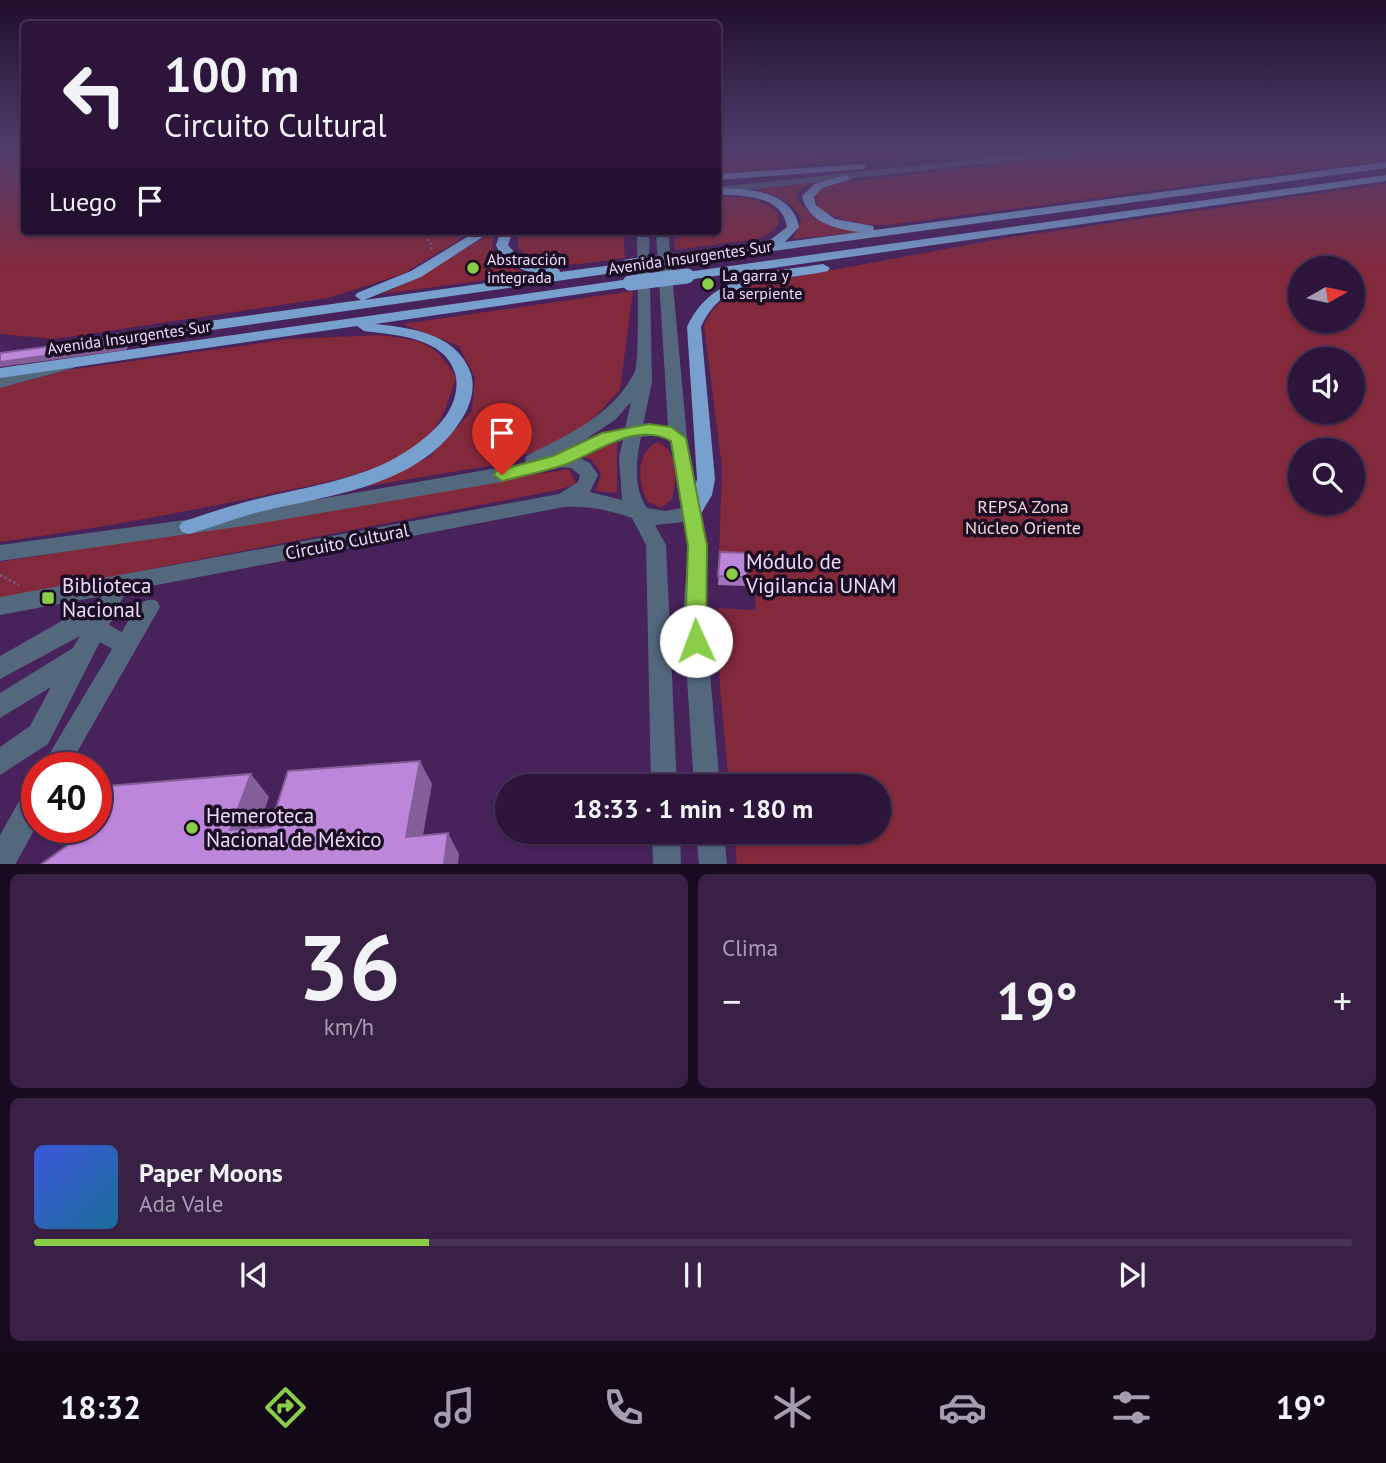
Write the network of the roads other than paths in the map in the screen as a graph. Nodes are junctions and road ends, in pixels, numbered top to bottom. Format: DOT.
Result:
graph roads {
  1 [pos="814,189"];
  2 [pos="1206,189"];
  3 [pos="1306,189"];
  4 [pos="721,191"];
  5 [pos="942,225"];
  6 [pos="479,235"];
  7 [pos="506,235"];
  8 [pos="642,235"];
  9 [pos="662,235"];
  10 [pos="931,242"];
  11 [pos="744,251"];
  12 [pos="578,273"];
  13 [pos="290,315"];
  14 [pos="345,324"];
  15 [pos="90,342"];
  16 [pos="645,358"];
  17 [pos="80,362"];
  18 [pos="0,373"];
  19 [pos="0,383"];
  20 [pos="633,433"];
  21 [pos="678,438"];
  22 [pos="558,461"];
  23 [pos="502,475"];
  24 [pos="564,500"];
  25 [pos="692,512"];
  26 [pos="643,517"];
  27 [pos="189,527"];
  28 [pos="0,553"];
  29 [pos="118,586"];
  30 [pos="0,606"];
  31 [pos="149,607"];
  32 [pos="97,630"];
  33 [pos="127,645"];
  34 [pos="85,654"];
  35 [pos="0,668"];
  36 [pos="0,707"];
  37 [pos="63,752"];
  38 [pos="0,762"];
  39 [pos="664,774"];
  40 [pos="706,774"];
  41 [pos="21,824"];
  42 [pos="666,844"];
  43 [pos="711,844"];
  44 [pos="0,863"];
  45 [pos="667,864"];
  46 [pos="713,864"];
  1 -- 5 [label="main road"];
  2 -- 5 [label="main road, Avenida Insurgentes Sur"];
  3 -- 10 [label="main road, Avenida Insurgentes Sur"];
  4 -- 11 [label="main road"];
  5 -- 11 [label="main road, Avenida Insurgentes Sur"];
  6 -- 13 [label="main road"];
  7 -- 12 [label="main road"];
  8 -- 16 [label="street"];
  9 -- 21 [label="street"];
  10 -- 14 [label="main road, Avenida Insurgentes Sur, bridge"];
  10 -- 25 [label="main road"];
  11 -- 12 [label="main road, Avenida Insurgentes Sur, bridge"];
  12 -- 13 [label="main road, Avenida Insurgentes Sur"];
  13 -- 15 [label="main road, Avenida Insurgentes Sur"];
  14 -- 17 [label="main road, Avenida Insurgentes Sur"];
  14 -- 27 [label="main road"];
  16 -- 20 [label="street"];
  16 -- 23 [label="street"];
  17 -- 18 [label="main road, Avenida Insurgentes Sur"];
  17 -- 19 [label="street"];
  20 -- 21 [label="street"];
  20 -- 22 [label="street"];
  20 -- 26 [label="street"];
  21 -- 25 [label="street"];
  22 -- 23 [label="street"];
  22 -- 24 [label="street"];
  23 -- 27 [label="street"];
  24 -- 26 [label="street, Circuito Cultural"];
  24 -- 29 [label="street, Circuito Cultural"];
  25 -- 26 [label="street, Circuito Cultural"];
  25 -- 40 [label="street"];
  26 -- 39 [label="street"];
  27 -- 28 [label="street"];
  29 -- 30 [label="street, Circuito Cultural"];
  29 -- 32 [label="street"];
  31 -- 33 [label="street"];
  32 -- 33 [label="street"];
  32 -- 34 [label="street"];
  32 -- 35 [label="street"];
  33 -- 37 [label="street"];
  34 -- 36 [label="street"];
  34 -- 38 [label="street"];
  41 -- 44 [label="street"];
  42 -- 45 [label="street"];
  43 -- 46 [label="street"];
}
